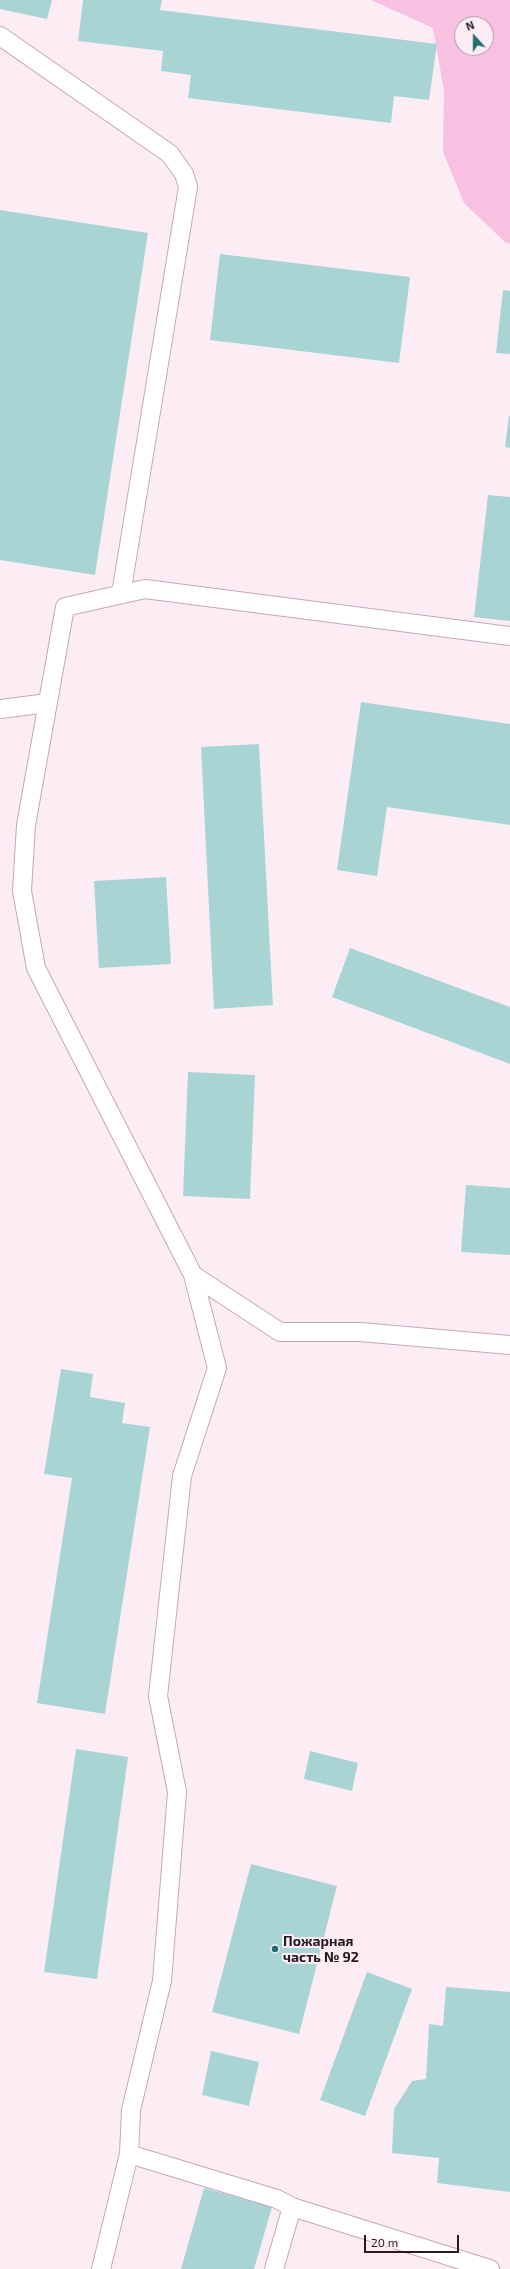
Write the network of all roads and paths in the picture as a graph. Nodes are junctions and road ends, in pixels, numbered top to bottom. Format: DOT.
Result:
graph roads {
  1 [pos="0,36"];
  2 [pos="121,594"];
  3 [pos="510,636"];
  4 [pos="48,703"];
  5 [pos="0,709"];
  6 [pos="194,1275"];
  7 [pos="510,1345"];
  8 [pos="129,2154"];
  9 [pos="292,2207"];
  10 [pos="101,2269"];
  11 [pos="274,2269"];
  12 [pos="490,2269"];
  1 -- 2 [label="lane"];
  2 -- 3 [label="lane"];
  2 -- 4 [label="lane"];
  4 -- 5 [label="lane"];
  4 -- 6 [label="lane"];
  6 -- 7 [label="lane"];
  6 -- 8 [label="lane"];
  8 -- 9 [label="lane"];
  8 -- 10 [label="lane"];
  9 -- 11 [label="lane"];
  9 -- 12 [label="lane"];
}
